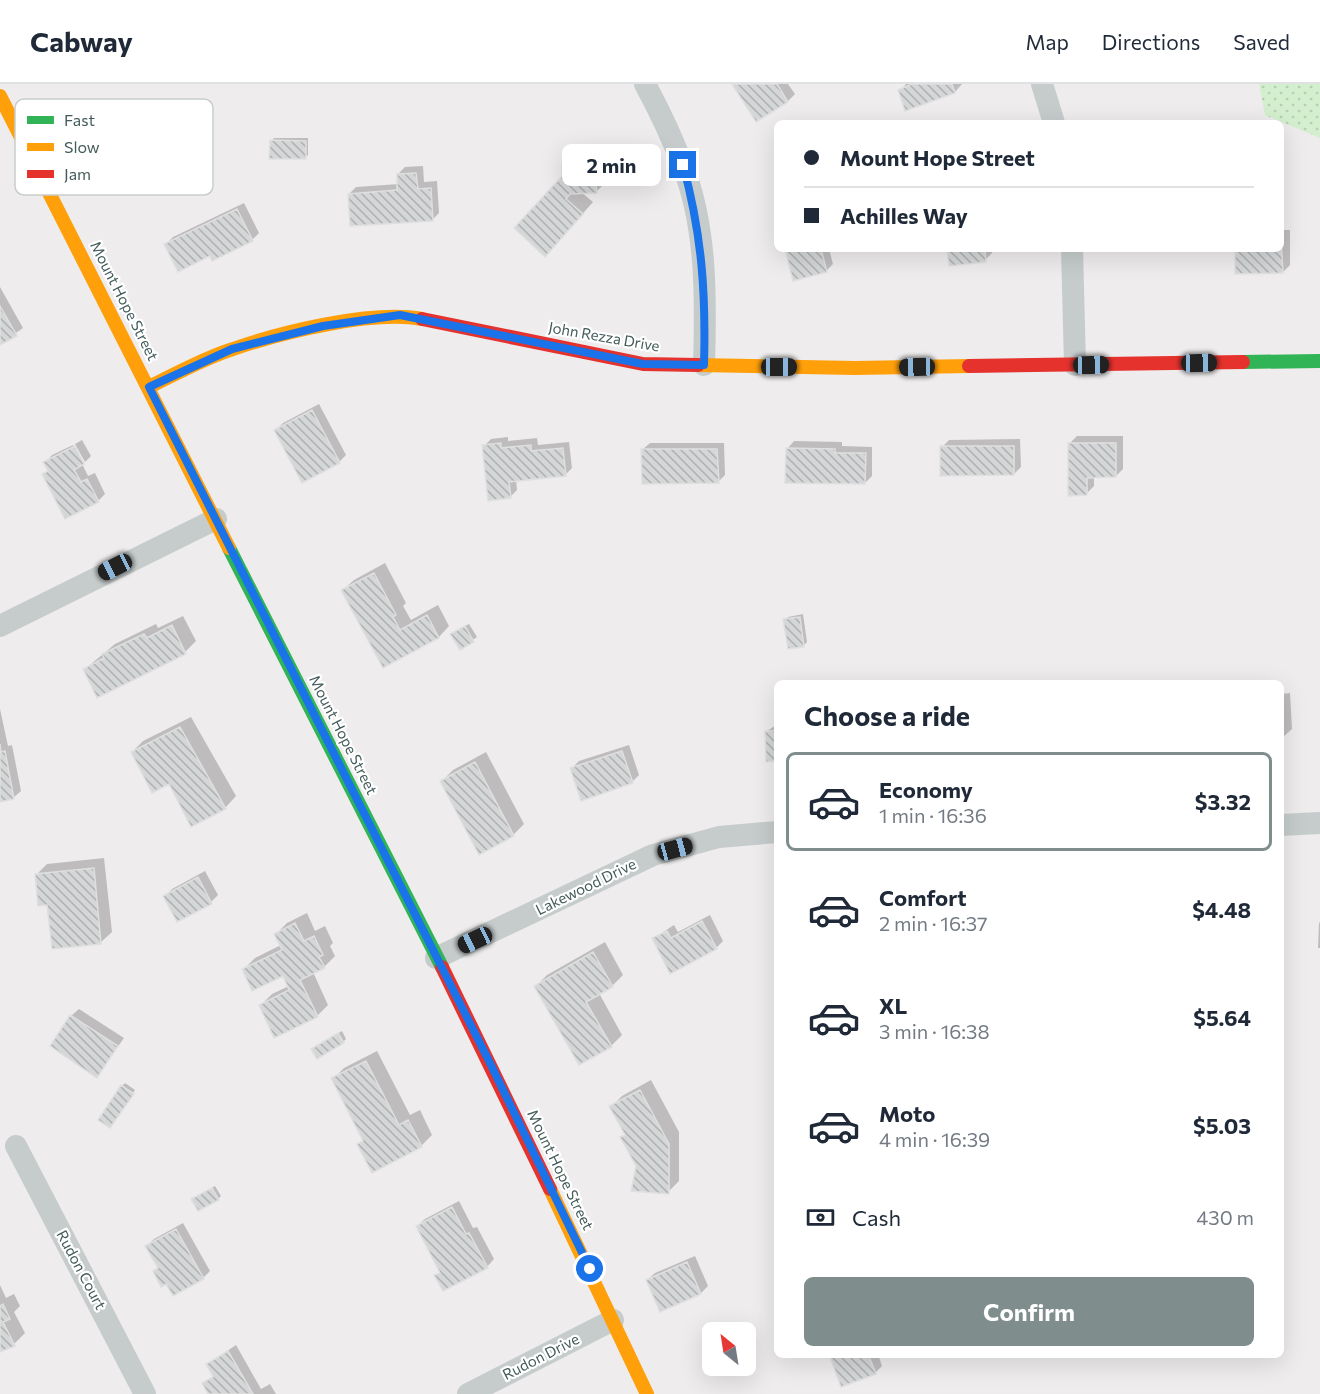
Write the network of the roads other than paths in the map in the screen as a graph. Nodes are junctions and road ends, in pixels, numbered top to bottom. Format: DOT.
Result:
graph roads {
  1 [pos="645,84"];
  2 [pos="1042,84"];
  3 [pos="0,96"];
  4 [pos="1053,120"];
  5 [pos="15,125"];
  6 [pos="51,195"];
  7 [pos="1072,252"];
  8 [pos="1320,361"];
  9 [pos="704,365"];
  10 [pos="1075,365"];
  11 [pos="149,387"];
  12 [pos="216,519"];
  13 [pos="0,626"];
  14 [pos="1320,823"];
  15 [pos="1284,825"];
  16 [pos="774,832"];
  17 [pos="436,958"];
  18 [pos="16,1146"];
  19 [pos="613,1320"];
  20 [pos="145,1394"];
  21 [pos="468,1394"];
  22 [pos="646,1394"];
  1 -- 9 [label="street"];
  2 -- 4 [label="street"];
  3 -- 5 [label="street, Mount Hope Street"];
  6 -- 11 [label="street, Mount Hope Street"];
  7 -- 10 [label="street"];
  8 -- 10 [label="street, John Rezza Drive"];
  9 -- 10 [label="street, John Rezza Drive"];
  9 -- 11 [label="street, John Rezza Drive"];
  11 -- 12 [label="street, Mount Hope Street"];
  12 -- 13 [label="street"];
  12 -- 17 [label="street, Mount Hope Street"];
  14 -- 15 [label="street"];
  16 -- 17 [label="street, Lakewood Drive"];
  17 -- 19 [label="street, Mount Hope Street"];
  18 -- 20 [label="street, Rudon Court"];
  19 -- 21 [label="street, Rudon Drive"];
  19 -- 22 [label="street, Mount Hope Street"];
}
